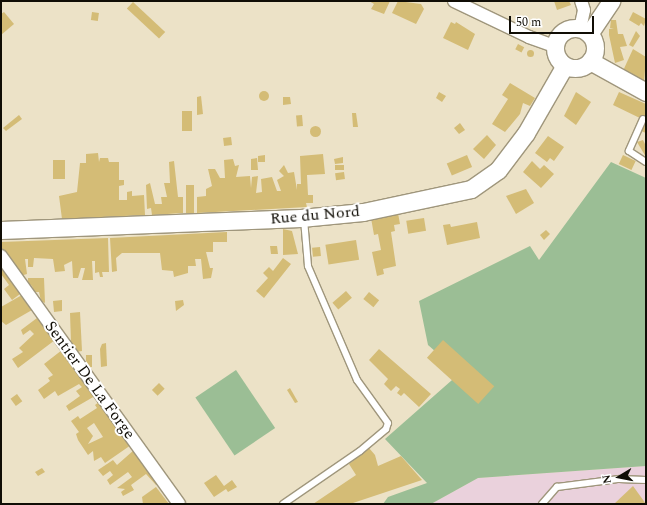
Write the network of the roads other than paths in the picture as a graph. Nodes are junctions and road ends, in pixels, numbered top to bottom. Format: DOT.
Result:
graph roads {
  1 [pos="454,1"];
  2 [pos="581,1"];
  3 [pos="611,1"];
  4 [pos="584,31"];
  5 [pos="554,46"];
  6 [pos="590,61"];
  7 [pos="564,67"];
  8 [pos="646,92"];
  9 [pos="643,119"];
  10 [pos="646,162"];
  11 [pos="304,218"];
  12 [pos="1,230"];
  13 [pos="1,256"];
  14 [pos="646,480"];
  15 [pos="179,504"];
  16 [pos="283,504"];
  17 [pos="542,504"];
  1 -- 5 [label="street"];
  2 -- 4 [label="street"];
  3 -- 4 [label="street"];
  4 -- 5 [label="street"];
  4 -- 6 [label="street"];
  5 -- 7 [label="street"];
  6 -- 7 [label="street"];
  6 -- 8 [label="street"];
  7 -- 11 [label="street, Rue du Nord"];
  9 -- 10 [label="lane"];
  11 -- 12 [label="street, Rue du Nord"];
  11 -- 16 [label="lane"];
  13 -- 15 [label="street, Sentier De La Forge"];
  14 -- 17 [label="lane"];
}
